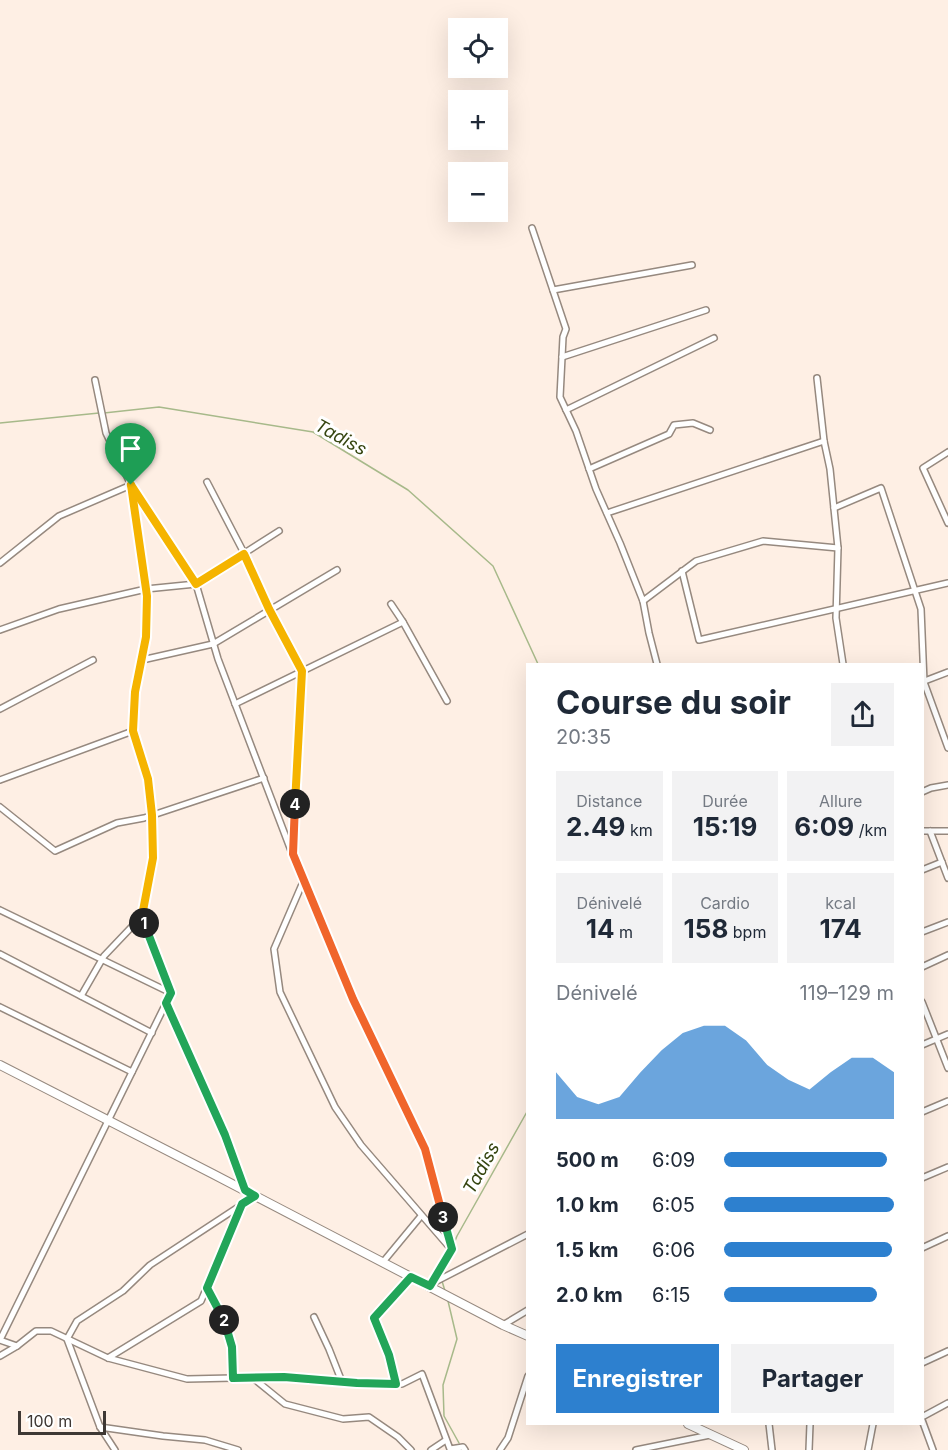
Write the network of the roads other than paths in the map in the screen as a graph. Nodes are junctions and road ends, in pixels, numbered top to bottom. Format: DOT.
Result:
graph roads {
  1 [pos="532,228"];
  2 [pos="692,265"];
  3 [pos="553,290"];
  4 [pos="706,310"];
  5 [pos="714,338"];
  6 [pos="562,357"];
  7 [pos="817,378"];
  8 [pos="95,380"];
  9 [pos="566,410"];
  10 [pos="710,430"];
  11 [pos="824,441"];
  12 [pos="948,452"];
  13 [pos="589,469"];
  14 [pos="207,482"];
  15 [pos="131,485"];
  16 [pos="834,508"];
  17 [pos="607,513"];
  18 [pos="947,520"];
  19 [pos="279,531"];
  20 [pos="838,548"];
  21 [pos="244,554"];
  22 [pos="0,563"];
  23 [pos="337,570"];
  24 [pos="682,572"];
  25 [pos="948,583"];
  26 [pos="196,584"];
  27 [pos="146,589"];
  28 [pos="915,590"];
  29 [pos="643,601"];
  30 [pos="391,604"];
  31 [pos="836,607"];
  32 [pos="269,609"];
  33 [pos="402,622"];
  34 [pos="0,630"];
  35 [pos="213,644"];
  36 [pos="93,660"];
  37 [pos="142,660"];
  38 [pos="657,663"];
  39 [pos="843,663"];
  40 [pos="922,663"];
  41 [pos="302,671"];
  42 [pos="948,672"];
  43 [pos="924,682"];
  44 [pos="924,685"];
  45 [pos="447,701"];
  46 [pos="235,704"];
  47 [pos="0,709"];
  48 [pos="133,731"];
  49 [pos="948,748"];
  50 [pos="264,777"];
  51 [pos="0,780"];
  52 [pos="948,785"];
  53 [pos="924,791"];
  54 [pos="0,807"];
  55 [pos="152,815"];
  56 [pos="924,831"];
  57 [pos="930,831"];
  58 [pos="948,831"];
  59 [pos="293,854"];
  60 [pos="942,862"];
  61 [pos="924,869"];
  62 [pos="948,878"];
  63 [pos="303,882"];
  64 [pos="0,910"];
  65 [pos="142,916"];
  66 [pos="948,922"];
  67 [pos="924,931"];
  68 [pos="0,954"];
  69 [pos="948,955"];
  70 [pos="102,960"];
  71 [pos="924,966"];
  72 [pos="171,993"];
  73 [pos="81,996"];
  74 [pos="166,1003"];
  75 [pos="0,1007"];
  76 [pos="924,1007"];
  77 [pos="152,1033"];
  78 [pos="948,1034"];
  79 [pos="937,1039"];
  80 [pos="924,1044"];
  81 [pos="0,1065"];
  82 [pos="948,1068"];
  83 [pos="132,1072"];
  84 [pos="948,1101"];
  85 [pos="924,1111"];
  86 [pos="108,1120"];
  87 [pos="948,1167"];
  88 [pos="924,1177"];
  89 [pos="245,1190"];
  90 [pos="255,1196"];
  91 [pos="242,1204"];
  92 [pos="421,1216"];
  93 [pos="526,1235"];
  94 [pos="948,1236"];
  95 [pos="924,1247"];
  96 [pos="452,1249"];
  97 [pos="383,1262"];
  98 [pos="411,1277"];
  99 [pos="431,1285"];
  100 [pos="207,1288"];
  101 [pos="526,1311"];
  102 [pos="314,1317"];
  103 [pos="503,1325"];
  104 [pos="526,1335"];
  105 [pos="67,1339"];
  106 [pos="17,1346"];
  107 [pos="948,1351"];
  108 [pos="0,1356"];
  109 [pos="108,1358"];
  110 [pos="924,1362"];
  111 [pos="252,1377"];
  112 [pos="233,1378"];
  113 [pos="342,1382"];
  114 [pos="526,1382"];
  115 [pos="396,1384"];
  116 [pos="948,1403"];
  117 [pos="924,1417"];
  118 [pos="924,1424"];
  119 [pos="690,1425"];
  120 [pos="769,1425"];
  121 [pos="810,1425"];
  122 [pos="873,1425"];
  123 [pos="100,1427"];
  124 [pos="712,1435"];
  125 [pos="446,1440"];
  126 [pos="659,1448"];
  127 [pos="115,1450"];
  128 [pos="238,1450"];
  129 [pos="411,1450"];
  130 [pos="431,1450"];
  131 [pos="465,1450"];
  132 [pos="500,1450"];
  133 [pos="636,1450"];
  134 [pos="744,1450"];
  135 [pos="772,1450"];
  136 [pos="809,1450"];
  137 [pos="868,1450"];
  138 [pos="933,1450"];
  1 -- 3 [label="street"];
  2 -- 3 [label="street"];
  3 -- 6 [label="street"];
  4 -- 6 [label="street"];
  5 -- 9 [label="street"];
  6 -- 9 [label="street"];
  7 -- 11 [label="street"];
  8 -- 15 [label="street"];
  9 -- 13 [label="street"];
  10 -- 13 [label="street"];
  11 -- 16 [label="street"];
  11 -- 17 [label="street"];
  12 -- 18 [label="street"];
  13 -- 17 [label="street"];
  14 -- 21 [label="street"];
  15 -- 22 [label="street"];
  15 -- 26 [label="street"];
  15 -- 27 [label="street"];
  16 -- 20 [label="street"];
  16 -- 28 [label="street"];
  17 -- 29 [label="street"];
  19 -- 21 [label="street"];
  20 -- 24 [label="street"];
  20 -- 31 [label="street"];
  21 -- 26 [label="street"];
  21 -- 32 [label="street"];
  23 -- 32 [label="street"];
  24 -- 29 [label="street"];
  24 -- 31 [label="street"];
  25 -- 28 [label="street"];
  26 -- 27 [label="street"];
  26 -- 35 [label="street"];
  27 -- 34 [label="street"];
  27 -- 37 [label="street"];
  28 -- 31 [label="street"];
  28 -- 40 [label="street"];
  29 -- 38 [label="street"];
  30 -- 33 [label="street"];
  31 -- 39 [label="street"];
  32 -- 35 [label="street"];
  32 -- 41 [label="street"];
  33 -- 41 [label="street"];
  33 -- 45 [label="street"];
  35 -- 37 [label="street"];
  35 -- 46 [label="street"];
  36 -- 47 [label="street"];
  37 -- 48 [label="street"];
  41 -- 46 [label="street"];
  41 -- 59 [label="street"];
  42 -- 43 [label="street"];
  44 -- 49 [label="street"];
  46 -- 50 [label="street"];
  48 -- 51 [label="street"];
  48 -- 55 [label="street"];
  50 -- 55 [label="street"];
  50 -- 59 [label="street"];
  52 -- 53 [label="street"];
  54 -- 55 [label="street"];
  55 -- 65 [label="street"];
  56 -- 57 [label="street"];
  57 -- 58 [label="street"];
  57 -- 60 [label="street"];
  59 -- 63 [label="street"];
  60 -- 61 [label="street"];
  60 -- 62 [label="street"];
  63 -- 92 [label="street"];
  63 -- 96 [label="street"];
  64 -- 70 [label="street"];
  65 -- 70 [label="street"];
  65 -- 72 [label="street"];
  66 -- 67 [label="street"];
  68 -- 73 [label="street"];
  69 -- 71 [label="street"];
  70 -- 72 [label="street"];
  70 -- 73 [label="street"];
  72 -- 74 [label="street"];
  73 -- 77 [label="street"];
  74 -- 77 [label="street"];
  74 -- 89 [label="street"];
  75 -- 83 [label="street"];
  76 -- 79 [label="street"];
  77 -- 83 [label="street"];
  78 -- 79 [label="street"];
  79 -- 80 [label="street"];
  79 -- 82 [label="street"];
  81 -- 86 [label="main road"];
  83 -- 86 [label="street"];
  84 -- 85 [label="street"];
  86 -- 89 [label="main road"];
  86 -- 106 [label="street"];
  87 -- 88 [label="street"];
  89 -- 90 [label="main road"];
  90 -- 91 [label="street"];
  90 -- 97 [label="main road"];
  91 -- 100 [label="street"];
  91 -- 105 [label="street"];
  92 -- 96 [label="street"];
  92 -- 97 [label="street"];
  93 -- 99 [label="street"];
  94 -- 95 [label="street"];
  96 -- 99 [label="street"];
  97 -- 98 [label="main road"];
  98 -- 99 [label="main road"];
  98 -- 115 [label="street"];
  99 -- 103 [label="main road"];
  100 -- 109 [label="street"];
  100 -- 112 [label="street"];
  101 -- 103 [label="street"];
  102 -- 113 [label="street"];
  103 -- 104 [label="main road"];
  105 -- 106 [label="street"];
  105 -- 109 [label="street"];
  105 -- 123 [label="street"];
  106 -- 108 [label="street"];
  107 -- 110 [label="street"];
  109 -- 112 [label="street"];
  111 -- 112 [label="street"];
  111 -- 113 [label="street"];
  111 -- 129 [label="street"];
  113 -- 115 [label="street"];
  114 -- 132 [label="street"];
  115 -- 125 [label="street"];
  116 -- 117 [label="street"];
  118 -- 138 [label="street"];
  119 -- 124 [label="main road"];
  120 -- 135 [label="street"];
  121 -- 136 [label="street"];
  122 -- 137 [label="street"];
  123 -- 127 [label="street"];
  123 -- 128 [label="street"];
  124 -- 126 [label="street"];
  124 -- 134 [label="main road"];
  125 -- 130 [label="street"];
  125 -- 131 [label="street"];
  126 -- 133 [label="street"];
}
